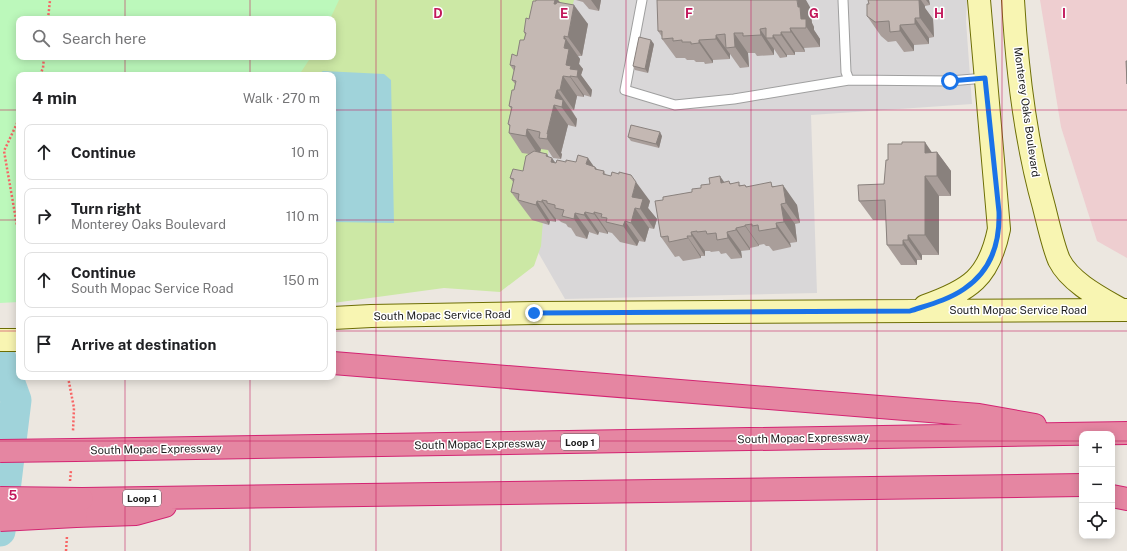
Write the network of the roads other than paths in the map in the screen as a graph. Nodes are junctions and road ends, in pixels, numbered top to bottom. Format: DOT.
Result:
graph roads {
  1 [pos="642,0"];
  2 [pos="843,0"];
  3 [pos="980,0"];
  4 [pos="1013,0"];
  5 [pos="985,78"];
  6 [pos="849,80"];
  7 [pos="1124,310"];
  8 [pos="910,311"];
  9 [pos="336,318"];
  10 [pos="0,340"];
  11 [pos="16,340"];
  12 [pos="336,363"];
  13 [pos="1079,433"];
  14 [pos="1115,433"];
  15 [pos="1127,433"];
  16 [pos="1079,434"];
  17 [pos="0,451"];
  18 [pos="1115,484"];
  19 [pos="1127,484"];
  20 [pos="1057,485"];
  21 [pos="1079,485"];
  22 [pos="1079,489"];
  23 [pos="1115,497"];
  24 [pos="0,498"];
  25 [pos="1127,499"];
  26 [pos="79,508"];
  27 [pos="0,520"];
  1 -- 6 [label="lane"];
  2 -- 6 [label="lane"];
  3 -- 5 [label="main road"];
  4 -- 7 [label="main road, Monterey Oaks Boulevard"];
  5 -- 6 [label="lane"];
  5 -- 8 [label="main road"];
  7 -- 8 [label="main road, South Mopac Service Road"];
  8 -- 9 [label="main road, South Mopac Service Road"];
  10 -- 11 [label="main road"];
  12 -- 13 [label="highway"];
  14 -- 15 [label="highway, South Mopac Expressway / Loop 1"];
  16 -- 17 [label="highway, South Mopac Expressway / Loop 1, bridge"];
  18 -- 19 [label="highway"];
  20 -- 21 [label="highway, Loop 1"];
  20 -- 22 [label="highway"];
  20 -- 26 [label="highway, Loop 1"];
  23 -- 25 [label="highway"];
  24 -- 26 [label="highway, Loop 1, bridge"];
  26 -- 27 [label="highway, bridge"];
}
